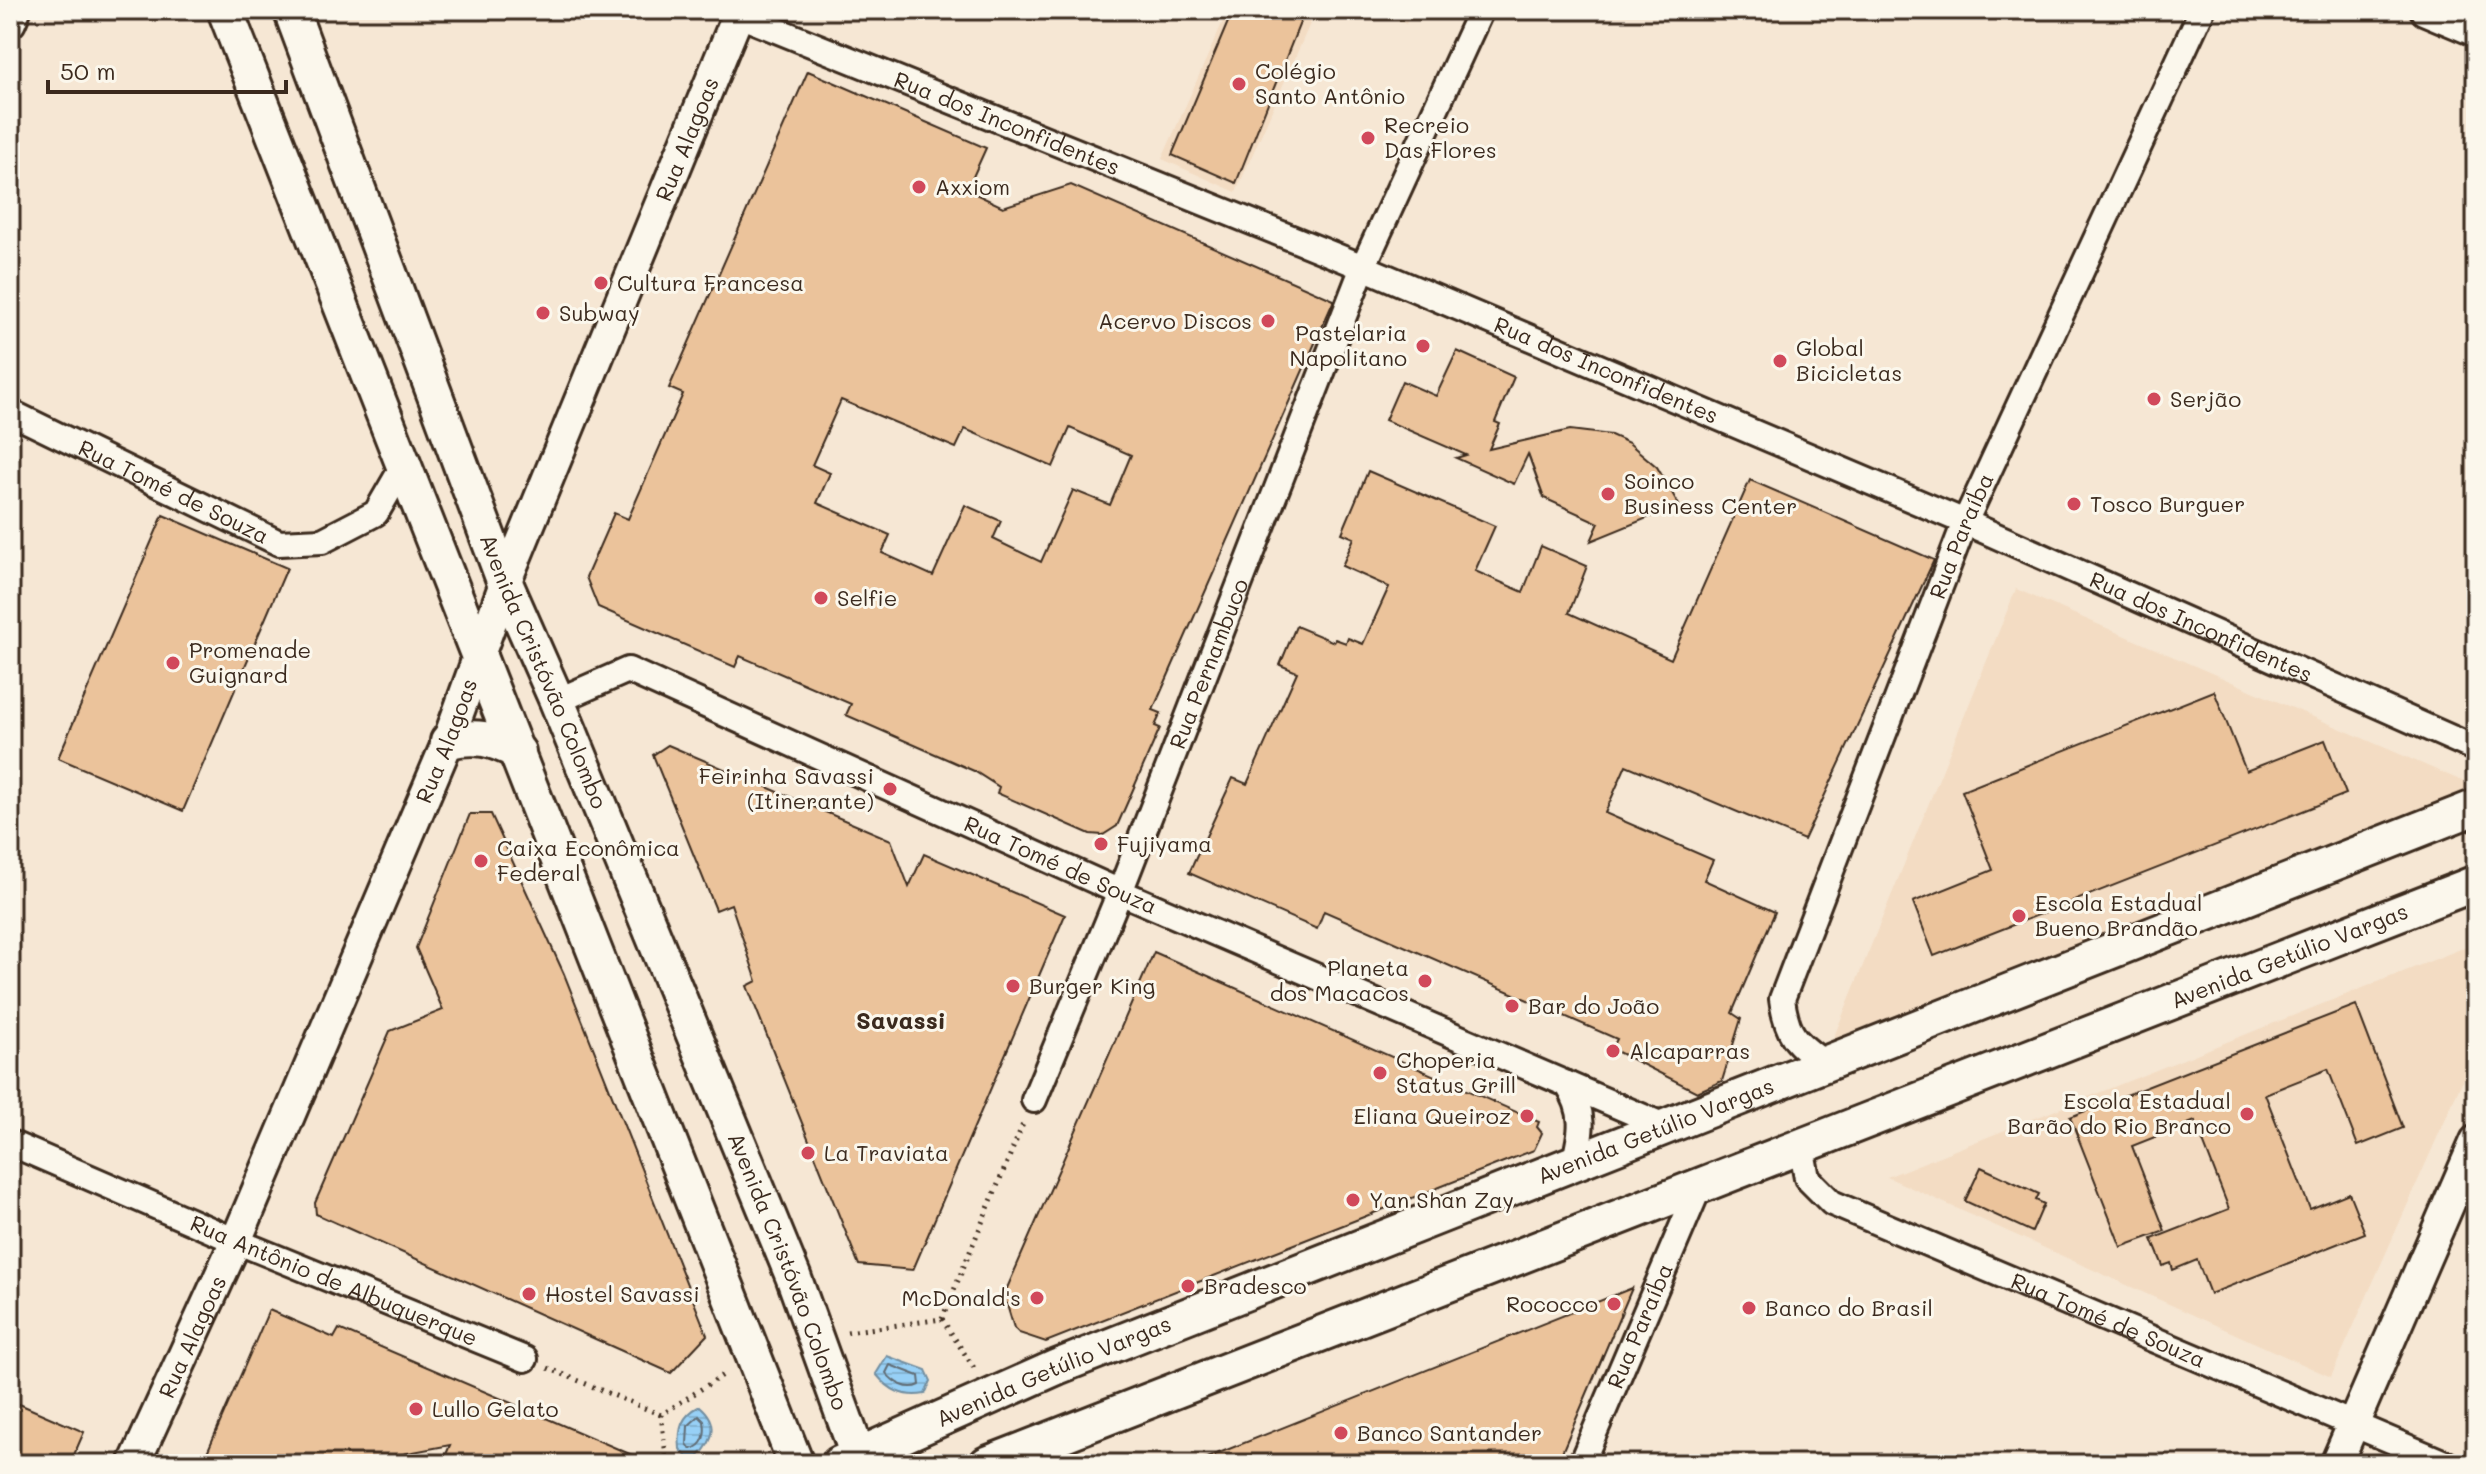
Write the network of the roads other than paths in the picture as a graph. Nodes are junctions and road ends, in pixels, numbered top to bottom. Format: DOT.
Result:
graph roads {
  1 [pos="15,10"];
  2 [pos="225,10"];
  3 [pos="291,10"];
  4 [pos="1481,10"];
  5 [pos="2202,10"];
  6 [pos="2426,10"];
  7 [pos="735,12"];
  8 [pos="10,22"];
  9 [pos="2476,31"];
  10 [pos="1363,267"];
  11 [pos="10,412"];
  12 [pos="405,463"];
  13 [pos="1965,522"];
  14 [pos="505,583"];
  15 [pos="480,658"];
  16 [pos="557,701"];
  17 [pos="448,741"];
  18 [pos="2476,749"];
  19 [pos="518,752"];
  20 [pos="2476,807"];
  21 [pos="2476,883"];
  22 [pos="1120,892"];
  23 [pos="1825,1064"];
  24 [pos="1567,1084"];
  25 [pos="1034,1100"];
  26 [pos="1669,1128"];
  27 [pos="2476,1141"];
  28 [pos="10,1143"];
  29 [pos="1801,1146"];
  30 [pos="1574,1164"];
  31 [pos="1699,1187"];
  32 [pos="236,1241"];
  33 [pos="525,1359"];
  34 [pos="2354,1423"];
  35 [pos="853,1461"];
  36 [pos="134,1464"];
  37 [pos="796,1464"];
  38 [pos="987,1464"];
  39 [pos="1581,1464"];
  40 [pos="2336,1464"];
  41 [pos="2447,1464"];
  1 -- 8 [label="street"];
  2 -- 12 [label="main road"];
  3 -- 14 [label="main road, Avenida Cristóvão Colombo"];
  4 -- 10 [label="street, Rua Pernambuco"];
  5 -- 13 [label="street, Rua Paraíba"];
  6 -- 9 [label="street"];
  7 -- 10 [label="street, Rua dos Inconfidentes"];
  7 -- 14 [label="street, Rua Alagoas"];
  10 -- 13 [label="street, Rua dos Inconfidentes"];
  10 -- 22 [label="street, Rua Pernambuco"];
  11 -- 12 [label="street, Rua Tomé de Souza"];
  12 -- 15 [label="main road"];
  13 -- 18 [label="street, Rua dos Inconfidentes"];
  13 -- 23 [label="street, Rua Paraíba"];
  14 -- 15 [label="street, Rua Alagoas"];
  14 -- 16 [label="main road, Avenida Cristóvão Colombo"];
  15 -- 17 [label="street, Rua Alagoas"];
  15 -- 19 [label="main road"];
  16 -- 22 [label="street, Rua Tomé de Souza"];
  16 -- 35 [label="main road, Avenida Cristóvão Colombo"];
  17 -- 19 [label="main road"];
  17 -- 32 [label="street, Rua Alagoas"];
  19 -- 37 [label="main road"];
  20 -- 23 [label="main road, Avenida Getúlio Vargas"];
  21 -- 29 [label="main road, Avenida Getúlio Vargas"];
  22 -- 24 [label="street, Rua Tomé de Souza"];
  22 -- 25 [label="street, Rua Pernambuco"];
  23 -- 26 [label="main road, Avenida Getúlio Vargas"];
  24 -- 26 [label="street, Rua Tomé de Souza"];
  24 -- 30 [label="street"];
  26 -- 30 [label="main road, Avenida Getúlio Vargas"];
  27 -- 34 [label="street"];
  28 -- 32 [label="street, Rua Antônio de Albuquerque"];
  29 -- 31 [label="main road, Avenida Getúlio Vargas"];
  29 -- 34 [label="street, Rua Tomé de Souza"];
  30 -- 35 [label="main road, Avenida Getúlio Vargas"];
  31 -- 38 [label="main road, Avenida Getúlio Vargas"];
  31 -- 39 [label="street, Rua Paraíba"];
  32 -- 33 [label="street, Rua Antônio de Albuquerque"];
  32 -- 36 [label="street, Rua Alagoas"];
  34 -- 40 [label="street"];
  34 -- 41 [label="street, Rua Tomé de Souza"];
}
